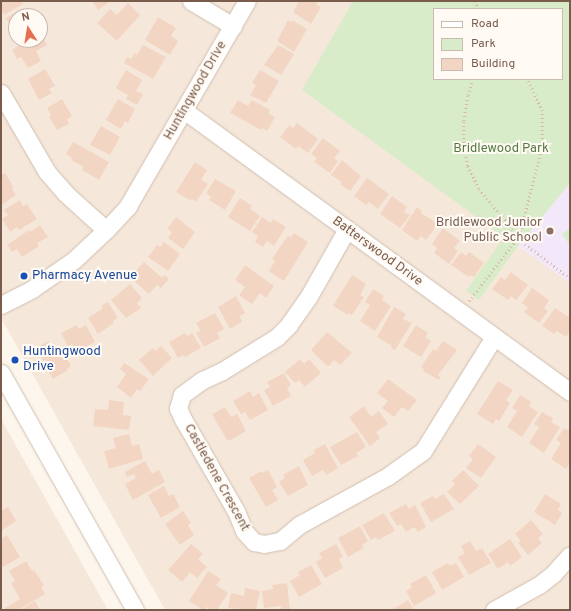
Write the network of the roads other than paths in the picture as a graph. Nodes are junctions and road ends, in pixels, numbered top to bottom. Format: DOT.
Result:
graph roads {
  1 [pos="191,1"];
  2 [pos="247,1"];
  3 [pos="233,26"];
  4 [pos="1,93"];
  5 [pos="185,111"];
  6 [pos="347,229"];
  7 [pos="106,230"];
  8 [pos="1,305"];
  9 [pos="494,337"];
  10 [pos="1,373"];
  11 [pos="570,392"];
  12 [pos="570,555"];
  13 [pos="135,610"];
  14 [pos="494,610"];
  1 -- 3 [label="street"];
  2 -- 3 [label="street, Huntingwood Drive"];
  3 -- 5 [label="street, Huntingwood Drive"];
  4 -- 7 [label="street"];
  5 -- 6 [label="street, Batterswood Drive"];
  5 -- 7 [label="street, Huntingwood Drive"];
  6 -- 9 [label="street, Batterswood Drive"];
  6 -- 9 [label="street, Castledene Crescent"];
  7 -- 8 [label="street, Huntingwood Drive"];
  9 -- 11 [label="street, Batterswood Drive"];
  10 -- 13 [label="street"];
  12 -- 14 [label="street"];
}
